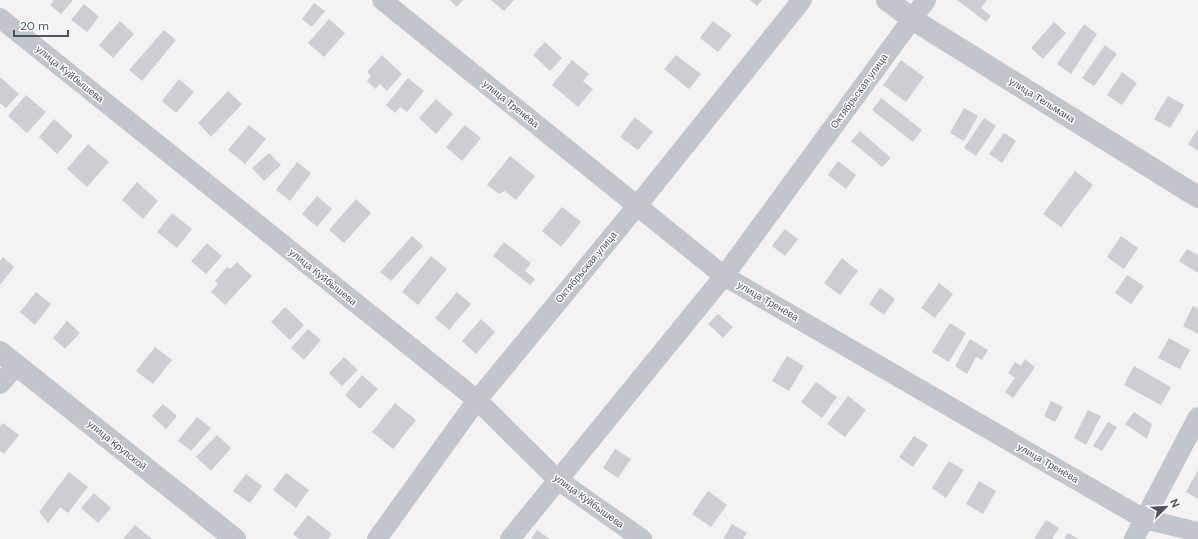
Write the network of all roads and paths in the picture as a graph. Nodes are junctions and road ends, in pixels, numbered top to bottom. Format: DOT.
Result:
graph roads {
  1 [pos="382,0"];
  2 [pos="802,0"];
  3 [pos="887,0"];
  4 [pos="926,0"];
  5 [pos="0,18"];
  6 [pos="912,19"];
  7 [pos="1198,197"];
  8 [pos="637,206"];
  9 [pos="724,276"];
  10 [pos="0,352"];
  11 [pos="17,365"];
  12 [pos="0,384"];
  13 [pos="477,400"];
  14 [pos="1198,417"];
  15 [pos="558,480"];
  16 [pos="1144,519"];
  17 [pos="1198,532"];
  18 [pos="235,539"];
  19 [pos="377,539"];
  20 [pos="510,539"];
  21 [pos="642,539"];
  22 [pos="1134,539"];
  1 -- 8 [label="street, улица Тренёва"];
  2 -- 8 [label="street, Октябрьская улица"];
  3 -- 6 [label="street, улица Тельмана"];
  4 -- 6 [label="street, Октябрьская улица"];
  5 -- 13 [label="street, улица Куйбышева"];
  6 -- 7 [label="street, улица Тельмана"];
  6 -- 9 [label="street, Октябрьская улица"];
  8 -- 9 [label="street, улица Тренёва"];
  8 -- 13 [label="street, Октябрьская улица"];
  9 -- 15 [label="street, Октябрьская улица"];
  9 -- 16 [label="street, улица Тренёва"];
  10 -- 11 [label="street, улица Крупской"];
  11 -- 12 [label="street"];
  11 -- 18 [label="street, улица Крупской"];
  13 -- 15 [label="street, улица Куйбышева"];
  13 -- 19 [label="street, Октябрьская улица"];
  14 -- 16 [label="street"];
  15 -- 20 [label="street, Октябрьская улица"];
  15 -- 21 [label="street, улица Куйбышева"];
  16 -- 17 [label="street, улица Тренёва"];
  16 -- 22 [label="street"];
}
